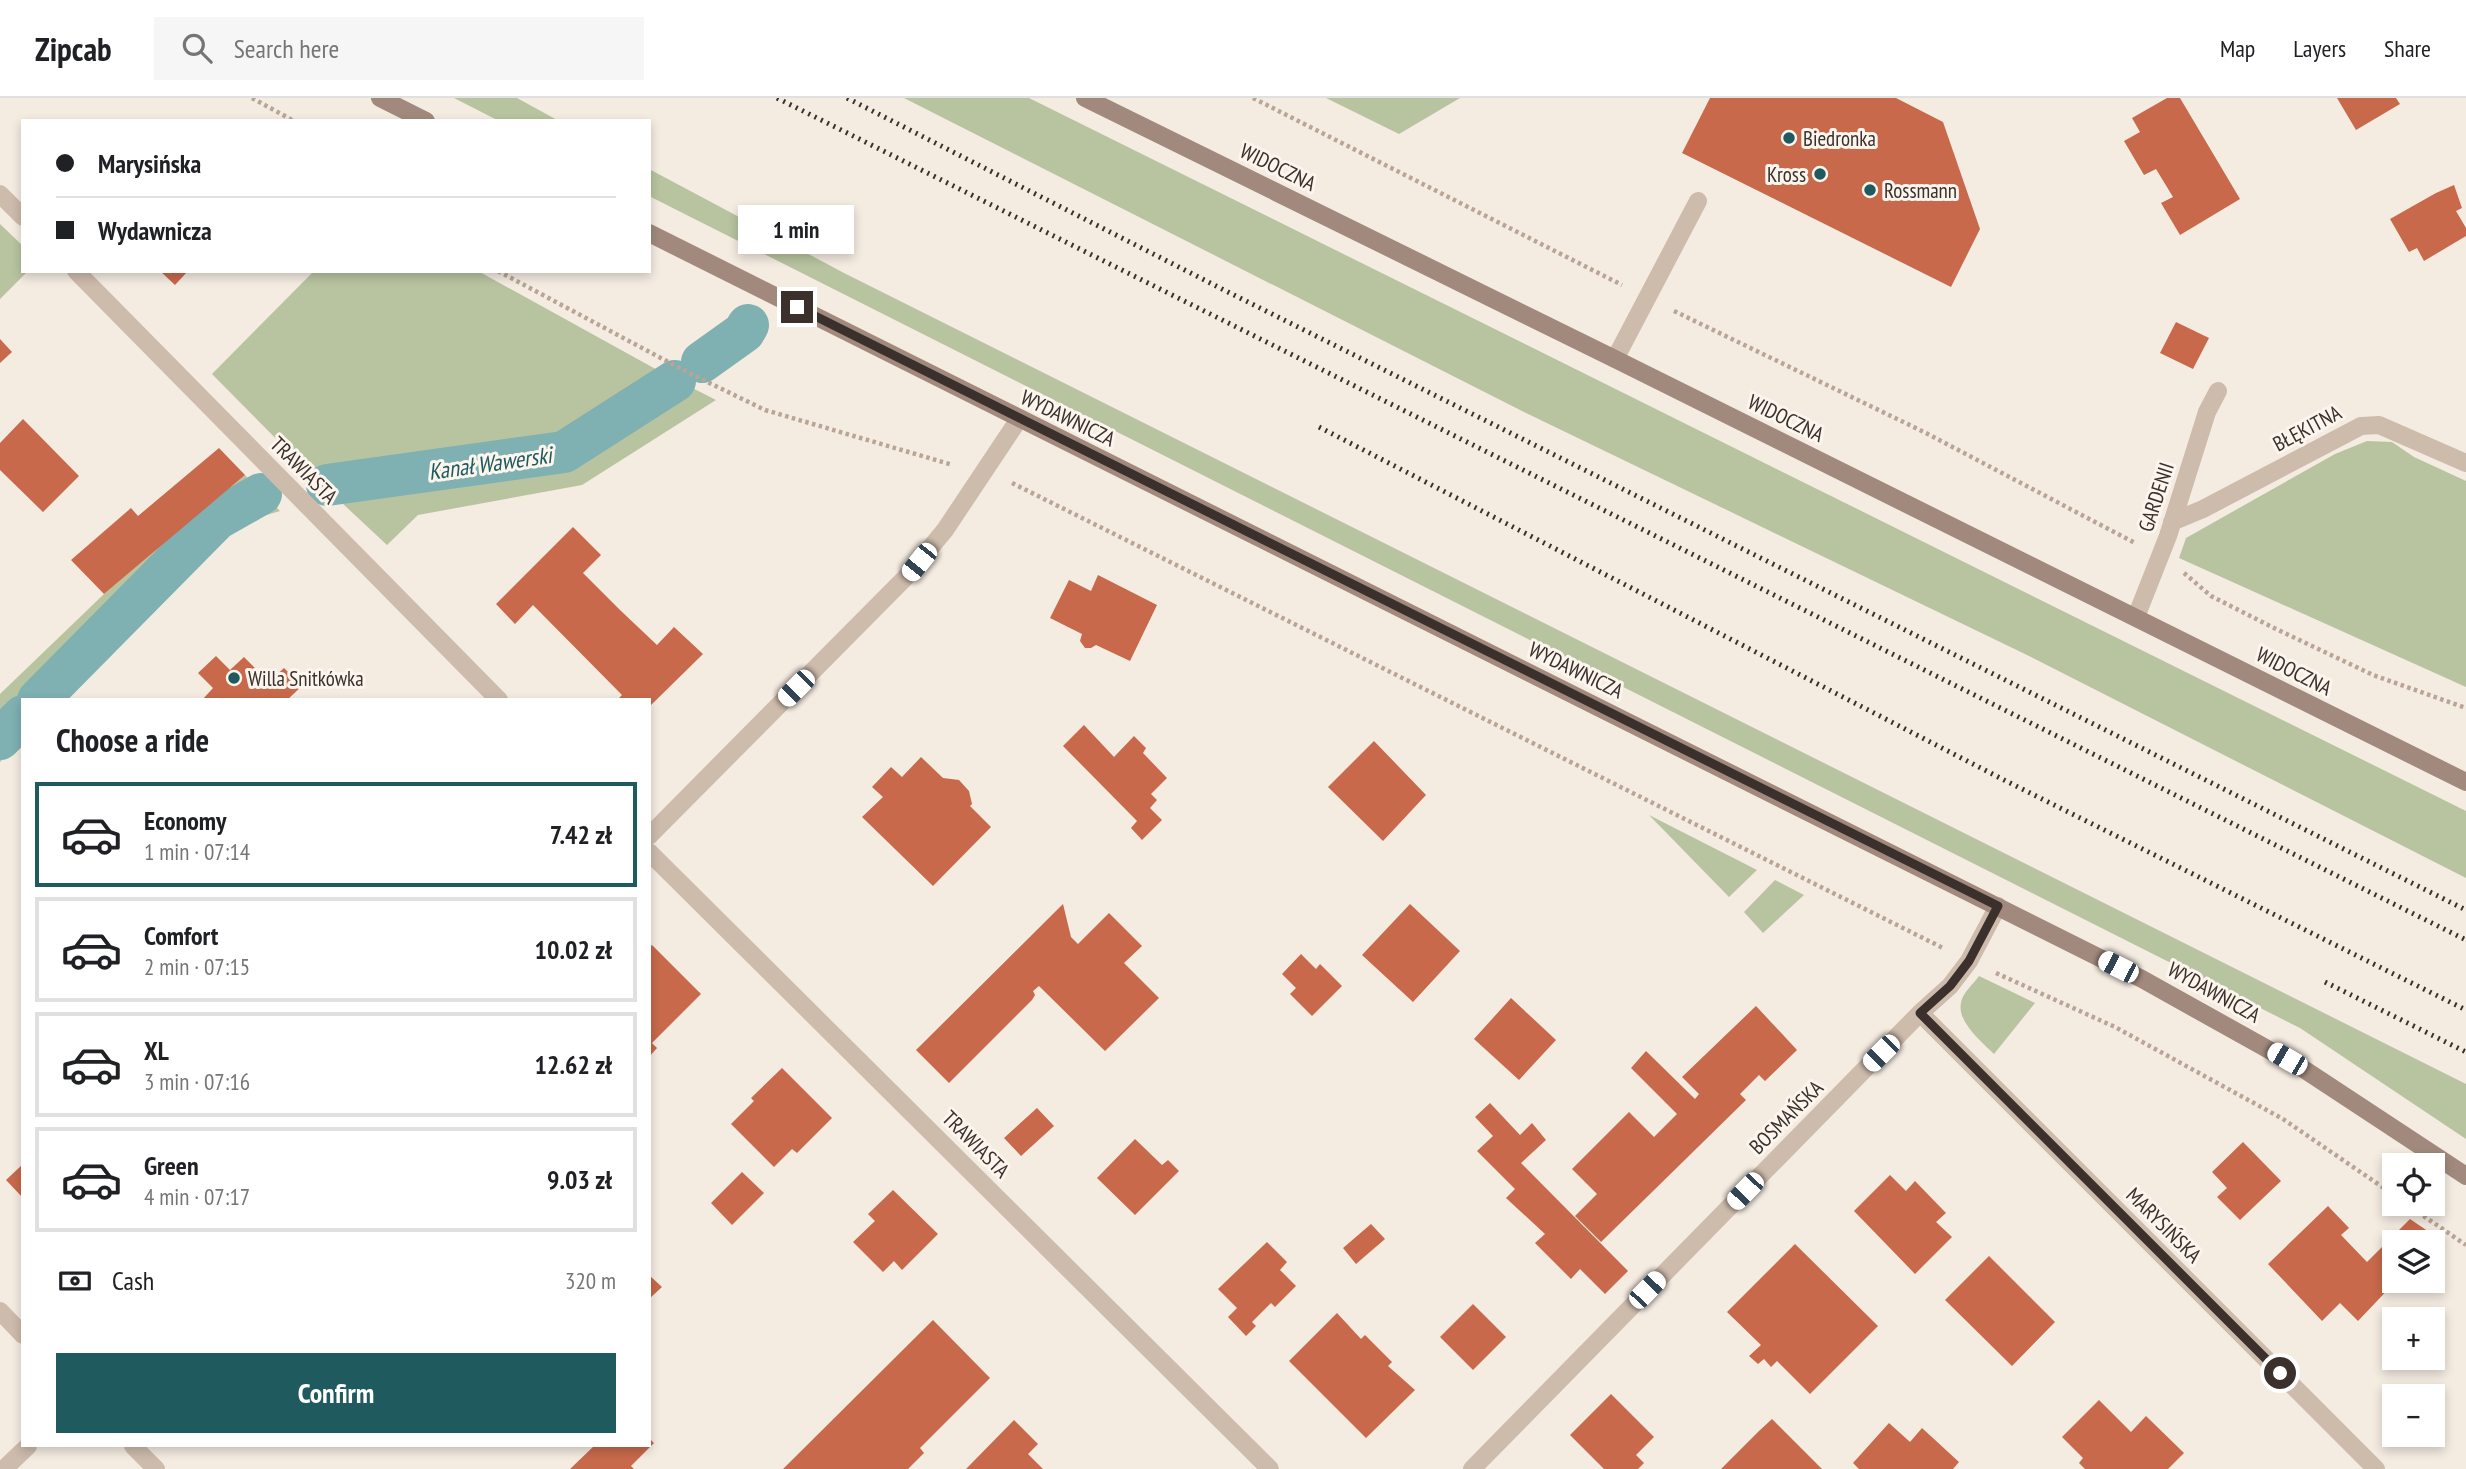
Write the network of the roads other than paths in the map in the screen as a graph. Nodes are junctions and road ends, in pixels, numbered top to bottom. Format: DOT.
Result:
graph roads {
  1 [pos="380,98"];
  2 [pos="1085,98"];
  3 [pos="422,119"];
  4 [pos="0,194"];
  5 [pos="1698,201"];
  6 [pos="21,215"];
  7 [pos="651,234"];
  8 [pos="78,273"];
  9 [pos="1615,359"];
  10 [pos="2218,391"];
  11 [pos="1019,419"];
  12 [pos="2466,463"];
  13 [pos="2172,522"];
  14 [pos="2136,617"];
  15 [pos="497,698"];
  16 [pos="2466,782"];
  17 [pos="651,834"];
  18 [pos="651,854"];
  19 [pos="1998,906"];
  20 [pos="1920,1013"];
  21 [pos="2466,1176"];
  22 [pos="0,1311"];
  23 [pos="21,1333"];
  24 [pos="27,1447"];
  25 [pos="134,1447"];
  26 [pos="4,1469"];
  27 [pos="156,1469"];
  28 [pos="1270,1469"];
  29 [pos="1472,1469"];
  30 [pos="2376,1469"];
  1 -- 3 [label="main road"];
  2 -- 9 [label="main road, WIDOCZNA"];
  4 -- 6 [label="street"];
  5 -- 9 [label="street"];
  7 -- 11 [label="main road, WYDAWNICZA"];
  8 -- 15 [label="street, TRAWIASTA"];
  9 -- 14 [label="main road, WIDOCZNA"];
  10 -- 13 [label="street, GARDENII"];
  11 -- 17 [label="street"];
  11 -- 19 [label="main road, WYDAWNICZA"];
  12 -- 13 [label="street, BŁĘKITNA"];
  13 -- 14 [label="street, GARDENII"];
  14 -- 16 [label="main road, WIDOCZNA"];
  18 -- 28 [label="street, TRAWIASTA"];
  19 -- 20 [label="street, BOSMAŃSKA"];
  19 -- 21 [label="main road, WYDAWNICZA"];
  20 -- 29 [label="street, BOSMAŃSKA"];
  20 -- 30 [label="street, MARYSIŃSKA"];
  22 -- 23 [label="street"];
  24 -- 26 [label="street"];
  25 -- 27 [label="street"];
}
